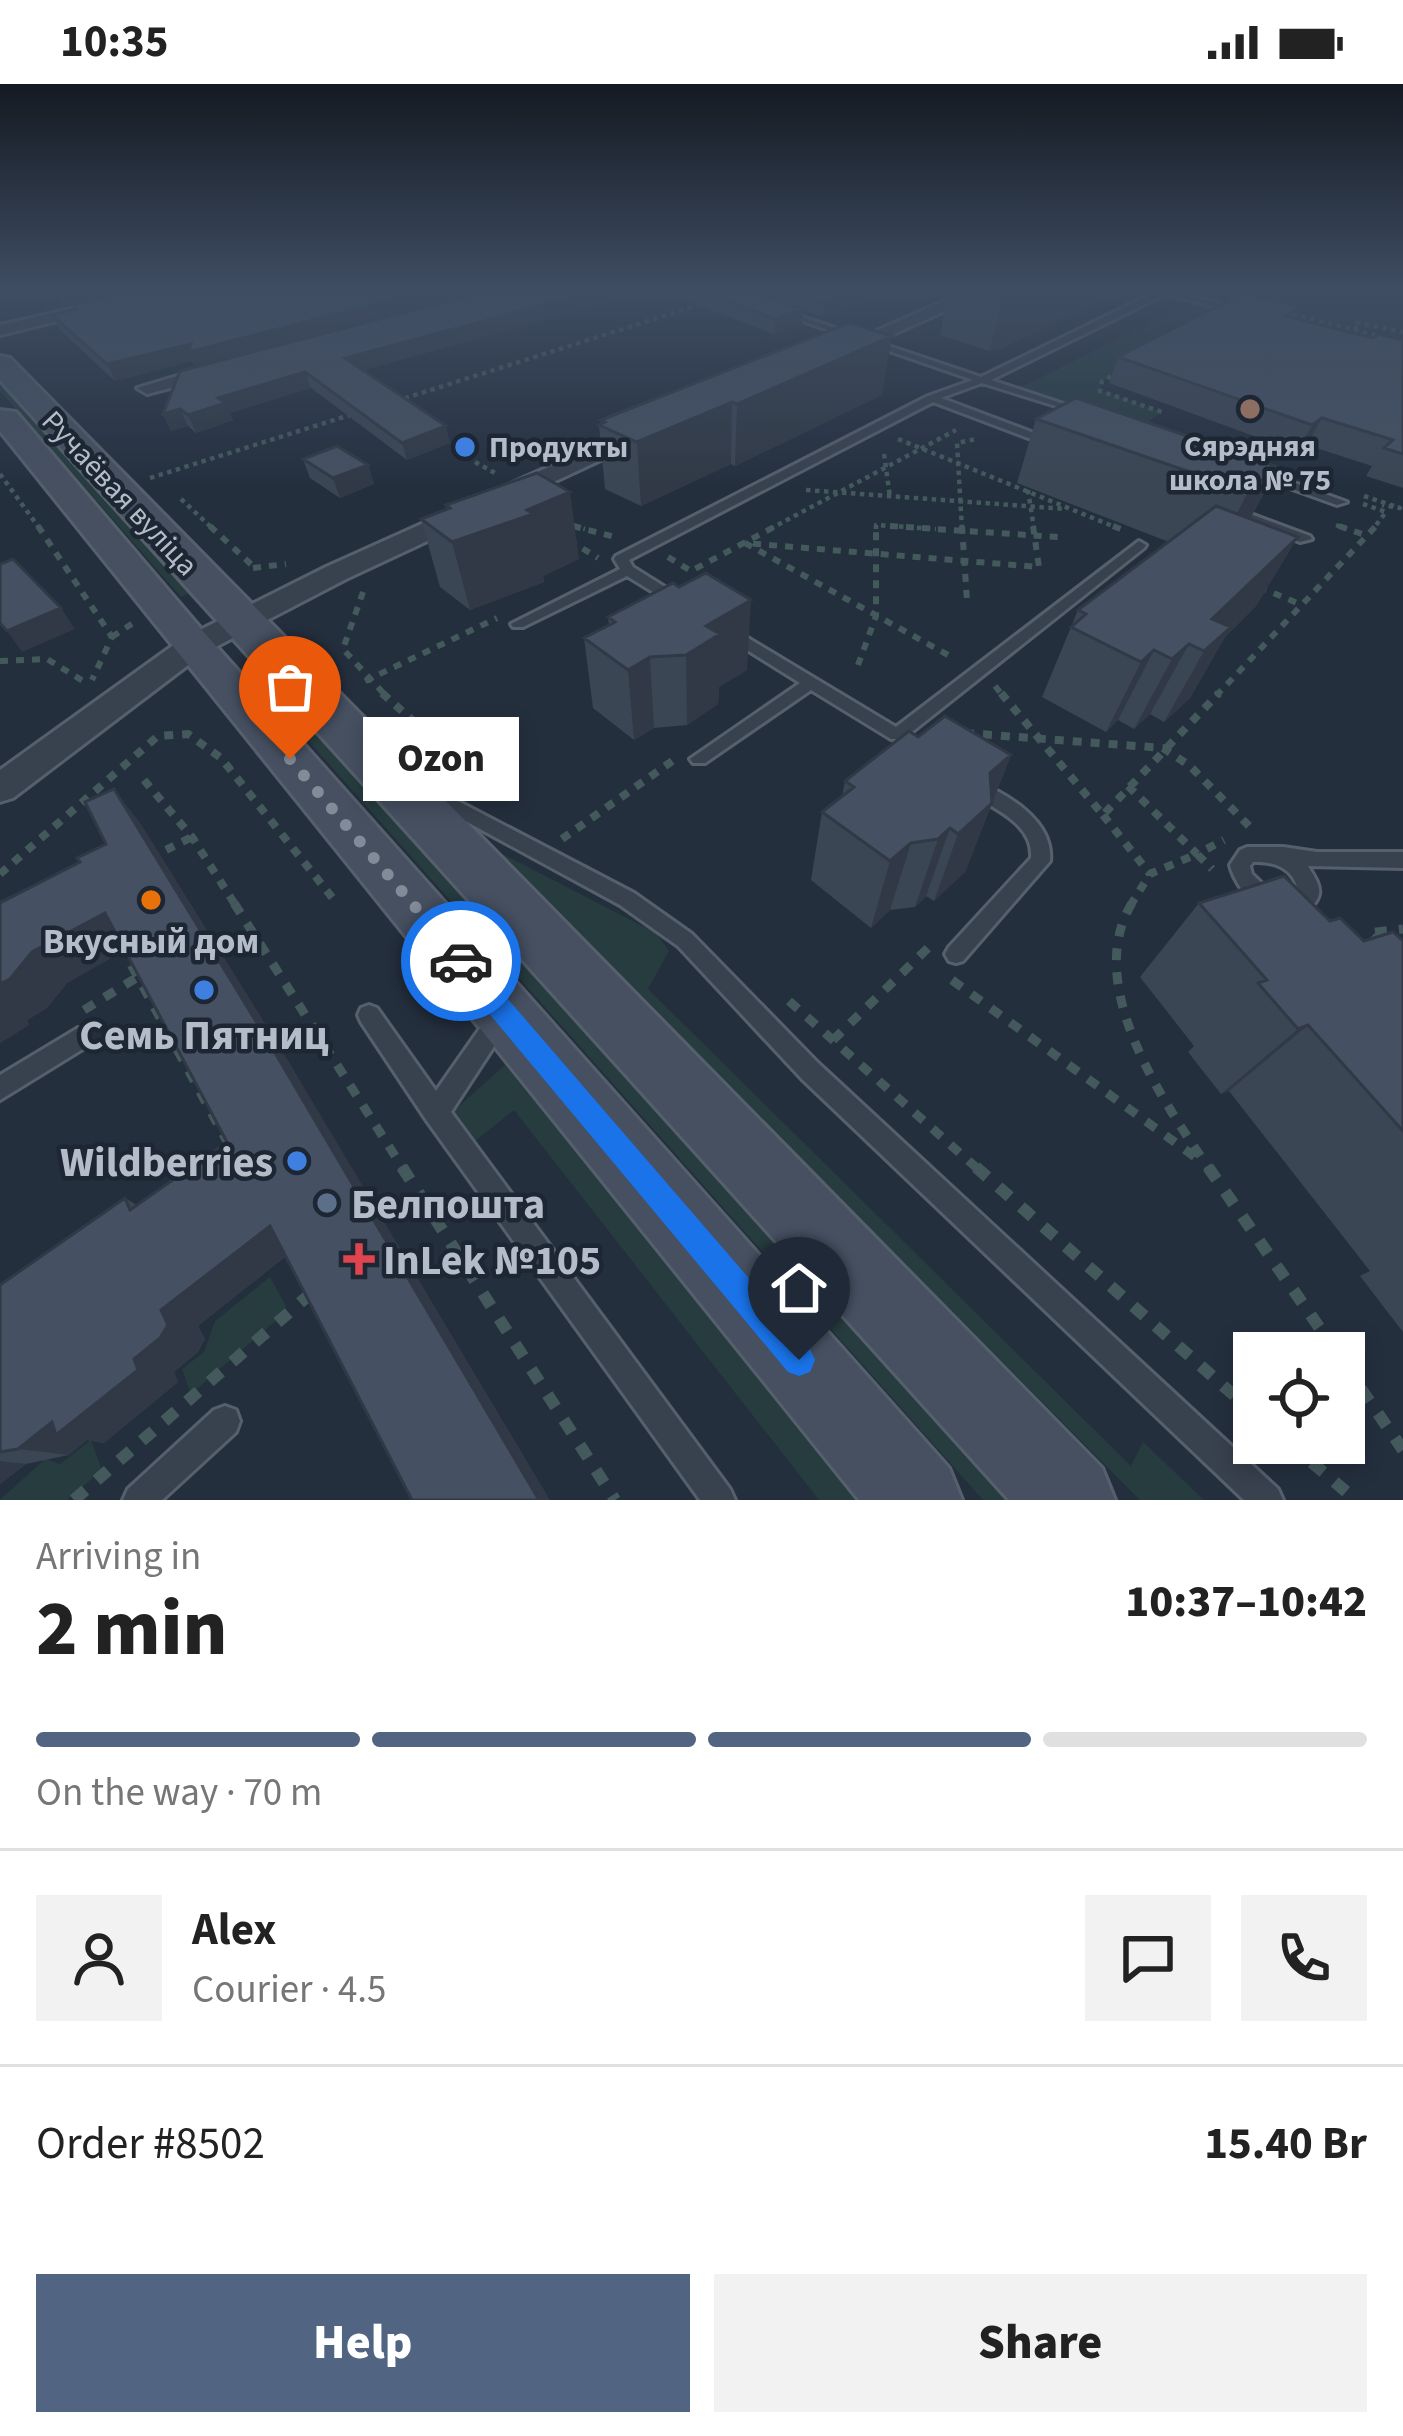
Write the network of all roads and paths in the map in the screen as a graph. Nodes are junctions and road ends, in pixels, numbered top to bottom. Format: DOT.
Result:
graph roads {
  1 [pos="540,355"];
  2 [pos="830,355"];
  3 [pos="911,355"];
  4 [pos="1032,355"];
  5 [pos="825,357"];
  6 [pos="0,364"];
  7 [pos="237,365"];
  8 [pos="1121,371"];
  9 [pos="982,380"];
  10 [pos="147,388"];
  11 [pos="932,398"];
  12 [pos="389,403"];
  13 [pos="366,410"];
  14 [pos="0,412"];
  15 [pos="1162,412"];
  16 [pos="675,419"];
  17 [pos="1103,420"];
  18 [pos="962,427"];
  19 [pos="951,433"];
  20 [pos="993,436"];
  21 [pos="897,439"];
  22 [pos="956,443"];
  23 [pos="921,449"];
  24 [pos="1067,449"];
  25 [pos="884,454"];
  26 [pos="956,463"];
  27 [pos="1233,465"];
  28 [pos="885,467"];
  29 [pos="0,474"];
  30 [pos="114,489"];
  31 [pos="804,490"];
  32 [pos="1028,490"];
  33 [pos="835,494"];
  34 [pos="890,497"];
  35 [pos="1344,500"];
  36 [pos="961,501"];
  37 [pos="1031,505"];
  38 [pos="1218,506"];
  39 [pos="1075,510"];
  40 [pos="548,519"];
  41 [pos="1330,522"];
  42 [pos="962,530"];
  43 [pos="1037,535"];
  44 [pos="562,536"];
  45 [pos="1368,536"];
  46 [pos="1058,537"];
  47 [pos="1305,538"];
  48 [pos="1138,541"];
  49 [pos="746,543"];
  50 [pos="647,545"];
  51 [pos="875,554"];
  52 [pos="598,558"];
  53 [pos="966,560"];
  54 [pos="628,570"];
  55 [pos="1240,580"];
  56 [pos="967,601"];
  57 [pos="1302,605"];
  58 [pos="688,608"];
  59 [pos="876,616"];
  60 [pos="709,620"];
  61 [pos="518,624"];
  62 [pos="188,630"];
  63 [pos="112,637"];
  64 [pos="948,656"];
  65 [pos="0,661"];
  66 [pos="858,665"];
  67 [pos="990,681"];
  68 [pos="810,683"];
  69 [pos="954,732"];
  70 [pos="1041,740"];
  71 [pos="1163,748"];
  72 [pos="696,753"];
  73 [pos="372,763"];
  74 [pos="950,771"];
  75 [pos="144,780"];
  76 [pos="0,789"];
  77 [pos="1102,815"];
  78 [pos="192,837"];
  79 [pos="556,843"];
  80 [pos="1262,844"];
  81 [pos="1403,860"];
  82 [pos="132,866"];
  83 [pos="0,874"];
  84 [pos="1150,874"];
  85 [pos="1229,887"];
  86 [pos="1262,896"];
  87 [pos="335,901"];
  88 [pos="110,923"];
  89 [pos="1293,928"];
  90 [pos="1403,929"];
  91 [pos="935,941"];
  92 [pos="956,954"];
  93 [pos="1391,956"];
  94 [pos="504,1012"];
  95 [pos="369,1015"];
  96 [pos="77,1040"];
  97 [pos="833,1040"];
  98 [pos="0,1088"];
  99 [pos="436,1112"];
  100 [pos="235,1156"];
  101 [pos="1210,1168"];
  102 [pos="299,1275"];
  103 [pos="309,1295"];
  104 [pos="320,1316"];
  105 [pos="1323,1332"];
  106 [pos="1199,1366"];
  107 [pos="1233,1395"];
  108 [pos="1365,1395"];
  109 [pos="225,1421"];
  110 [pos="1403,1450"];
  111 [pos="1313,1464"];
  112 [pos="74,1500"];
  113 [pos="139,1500"];
  114 [pos="615,1500"];
  115 [pos="718,1500"];
  116 [pos="917,1500"];
  117 [pos="1070,1500"];
  118 [pos="1267,1500"];
  119 [pos="1355,1500"];
  1 -- 12 [label="path"];
  2 -- 5 [label="street"];
  3 -- 9 [label="lane"];
  4 -- 9 [label="lane"];
  6 -- 30 [label="main road, Ручаёвая вуліца"];
  7 -- 10 [label="street"];
  8 -- 15 [label="path"];
  9 -- 11 [label="lane"];
  9 -- 17 [label="lane"];
  11 -- 24 [label="lane"];
  11 -- 50 [label="lane"];
  13 -- 30 [label="path"];
  14 -- 62 [label="main road, Ручаёвая вуліца"];
  16 -- 62 [label="street"];
  18 -- 19 [label="path"];
  19 -- 22 [label="path"];
  19 -- 23 [label="path"];
  20 -- 22 [label="path"];
  21 -- 23 [label="path"];
  22 -- 26 [label="path"];
  23 -- 26 [label="path"];
  23 -- 28 [label="path"];
  25 -- 28 [label="path"];
  26 -- 32 [label="path"];
  26 -- 36 [label="path"];
  27 -- 35 [label="lane"];
  28 -- 33 [label="path"];
  28 -- 34 [label="path"];
  29 -- 63 [label="path"];
  30 -- 62 [label="main road, Ручаёвая вуліца"];
  31 -- 33 [label="path"];
  32 -- 37 [label="path"];
  32 -- 39 [label="path"];
  33 -- 34 [label="path"];
  33 -- 49 [label="path"];
  34 -- 36 [label="path"];
  35 -- 45 [label="path"];
  36 -- 37 [label="path"];
  36 -- 42 [label="path"];
  37 -- 39 [label="path"];
  37 -- 43 [label="path"];
  38 -- 47 [label="lane"];
  39 -- 48 [label="path"];
  40 -- 50 [label="path"];
  41 -- 45 [label="path"];
  42 -- 43 [label="path"];
  42 -- 51 [label="path"];
  42 -- 53 [label="path"];
  43 -- 46 [label="path"];
  43 -- 53 [label="path"];
  44 -- 52 [label="path"];
  45 -- 57 [label="path"];
  48 -- 68 [label="lane"];
  49 -- 50 [label="path"];
  49 -- 51 [label="path"];
  49 -- 59 [label="path"];
  50 -- 54 [label="lane"];
  51 -- 53 [label="path"];
  51 -- 59 [label="path"];
  53 -- 56 [label="path"];
  54 -- 58 [label="lane"];
  54 -- 61 [label="lane"];
  55 -- 57 [label="path"];
  57 -- 71 [label="path"];
  59 -- 64 [label="path"];
  59 -- 66 [label="path"];
  60 -- 68 [label="lane"];
  62 -- 63 [label="path"];
  62 -- 73 [label="main road"];
  62 -- 76 [label="street"];
  62 -- 94 [label="main road"];
  63 -- 65 [label="path"];
  67 -- 70 [label="path"];
  68 -- 72 [label="lane"];
  69 -- 70 [label="path"];
  70 -- 71 [label="path"];
  70 -- 77 [label="path"];
  71 -- 77 [label="path"];
  71 -- 80 [label="path"];
  72 -- 79 [label="path"];
  73 -- 117 [label="main road"];
  73 -- 118 [label="lane"];
  74 -- 92 [label="lane"];
  75 -- 78 [label="path"];
  77 -- 84 [label="path"];
  78 -- 82 [label="path"];
  78 -- 114 [label="path"];
  80 -- 81 [label="lane"];
  80 -- 86 [label="lane"];
  80 -- 86 [label="lane"];
  83 -- 87 [label="path"];
  84 -- 85 [label="path"];
  84 -- 101 [label="path"];
  86 -- 89 [label="lane"];
  88 -- 100 [label="path"];
  90 -- 93 [label="path"];
  91 -- 97 [label="path"];
  92 -- 101 [label="path"];
  94 -- 99 [label="lane"];
  94 -- 116 [label="main road"];
  95 -- 99 [label="lane"];
  96 -- 98 [label="lane"];
  99 -- 115 [label="lane"];
  101 -- 105 [label="path"];
  102 -- 103 [label="path"];
  103 -- 104 [label="path"];
  103 -- 112 [label="path"];
  106 -- 107 [label="path"];
  108 -- 110 [label="path"];
  109 -- 113 [label="lane"];
  111 -- 119 [label="path"];
}
